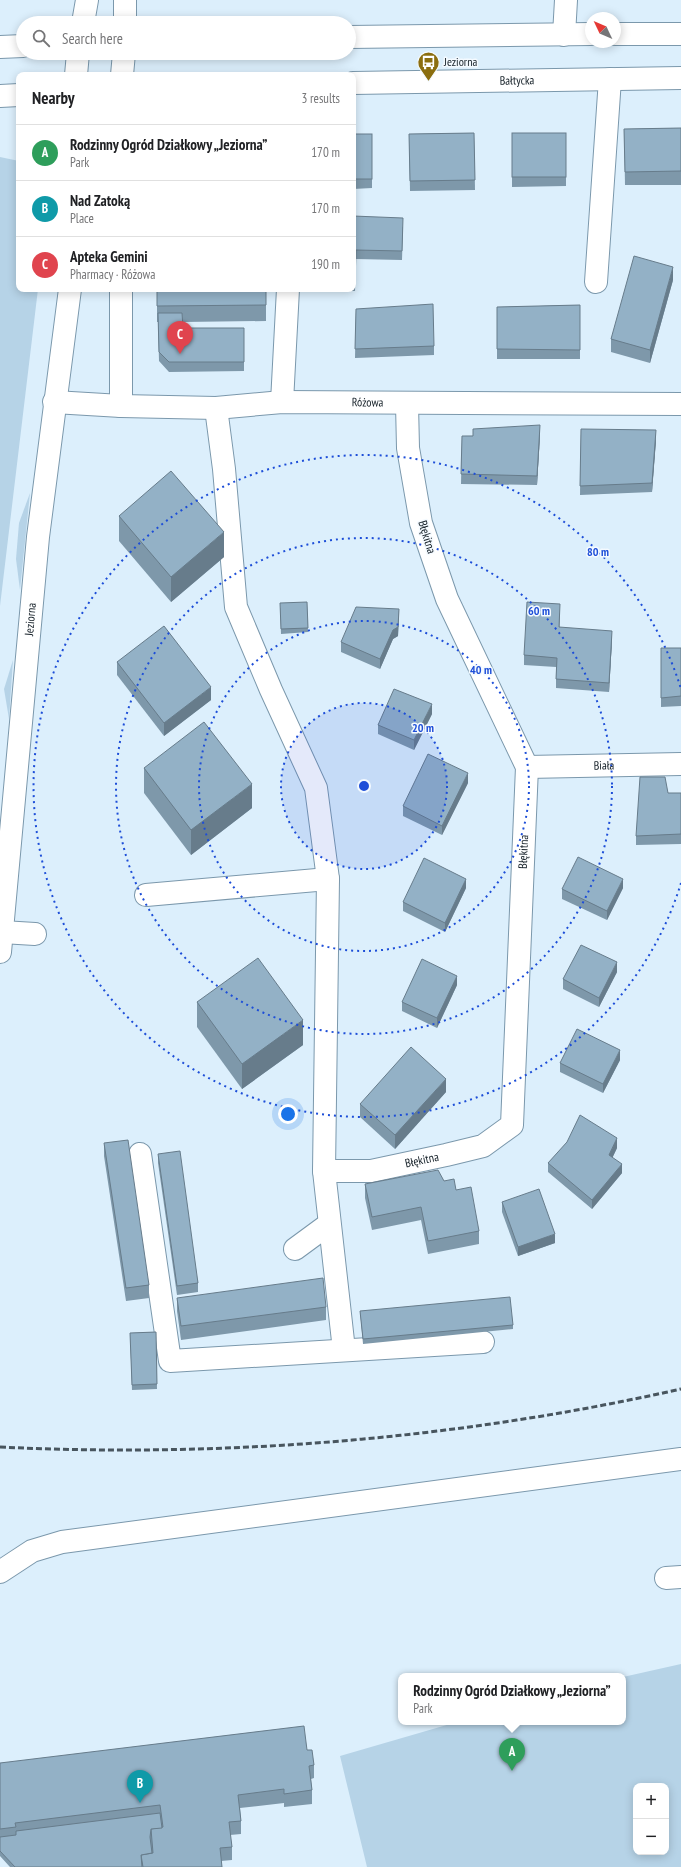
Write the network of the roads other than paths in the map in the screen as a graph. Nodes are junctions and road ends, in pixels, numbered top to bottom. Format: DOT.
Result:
graph roads {
  1 [pos="87,0"];
  2 [pos="125,0"];
  3 [pos="566,0"];
  4 [pos="84,16"];
  5 [pos="125,16"];
  6 [pos="585,34"];
  7 [pos="621,34"];
  8 [pos="681,34"];
  9 [pos="564,35"];
  10 [pos="356,37"];
  11 [pos="16,46"];
  12 [pos="0,47"];
  13 [pos="77,60"];
  14 [pos="123,60"];
  15 [pos="76,72"];
  16 [pos="122,72"];
  17 [pos="681,78"];
  18 [pos="610,79"];
  19 [pos="356,83"];
  20 [pos="16,95"];
  21 [pos="0,96"];
  22 [pos="596,282"];
  23 [pos="70,292"];
  24 [pos="121,292"];
  25 [pos="288,292"];
  26 [pos="54,402"];
  27 [pos="282,402"];
  28 [pos="407,404"];
  29 [pos="681,404"];
  30 [pos="121,406"];
  31 [pos="216,408"];
  32 [pos="681,764"];
  33 [pos="527,767"];
  34 [pos="328,879"];
  35 [pos="146,895"];
  36 [pos="35,934"];
  37 [pos="1,942"];
  38 [pos="140,1154"];
  39 [pos="324,1171"];
  40 [pos="329,1224"];
  41 [pos="295,1248"];
  42 [pos="483,1342"];
  43 [pos="344,1350"];
  44 [pos="681,1459"];
  45 [pos="4,1569"];
  1 -- 4 [label="street"];
  2 -- 5 [label="street"];
  3 -- 9 [label="street"];
  6 -- 9 [label="street"];
  7 -- 8 [label="street"];
  9 -- 10 [label="street"];
  11 -- 12 [label="street"];
  13 -- 15 [label="street"];
  14 -- 16 [label="street"];
  17 -- 18 [label="street, Bałtycka"];
  18 -- 19 [label="street, Bałtycka"];
  18 -- 22 [label="street"];
  20 -- 21 [label="street"];
  23 -- 26 [label="street, Jeziorna"];
  24 -- 30 [label="street"];
  25 -- 27 [label="street"];
  26 -- 30 [label="street, Różowa"];
  26 -- 37 [label="street, Jeziorna"];
  27 -- 28 [label="street, Różowa"];
  27 -- 31 [label="street, Różowa"];
  28 -- 29 [label="street, Różowa"];
  28 -- 33 [label="street, Błękitna"];
  30 -- 31 [label="street, Różowa"];
  31 -- 34 [label="street"];
  32 -- 33 [label="street, Biała"];
  33 -- 39 [label="street, Błękitna"];
  34 -- 35 [label="street"];
  34 -- 39 [label="street"];
  36 -- 37 [label="street"];
  38 -- 43 [label="street"];
  39 -- 40 [label="street"];
  40 -- 41 [label="street"];
  40 -- 43 [label="street"];
  42 -- 43 [label="street"];
  44 -- 45 [label="street"];
}
